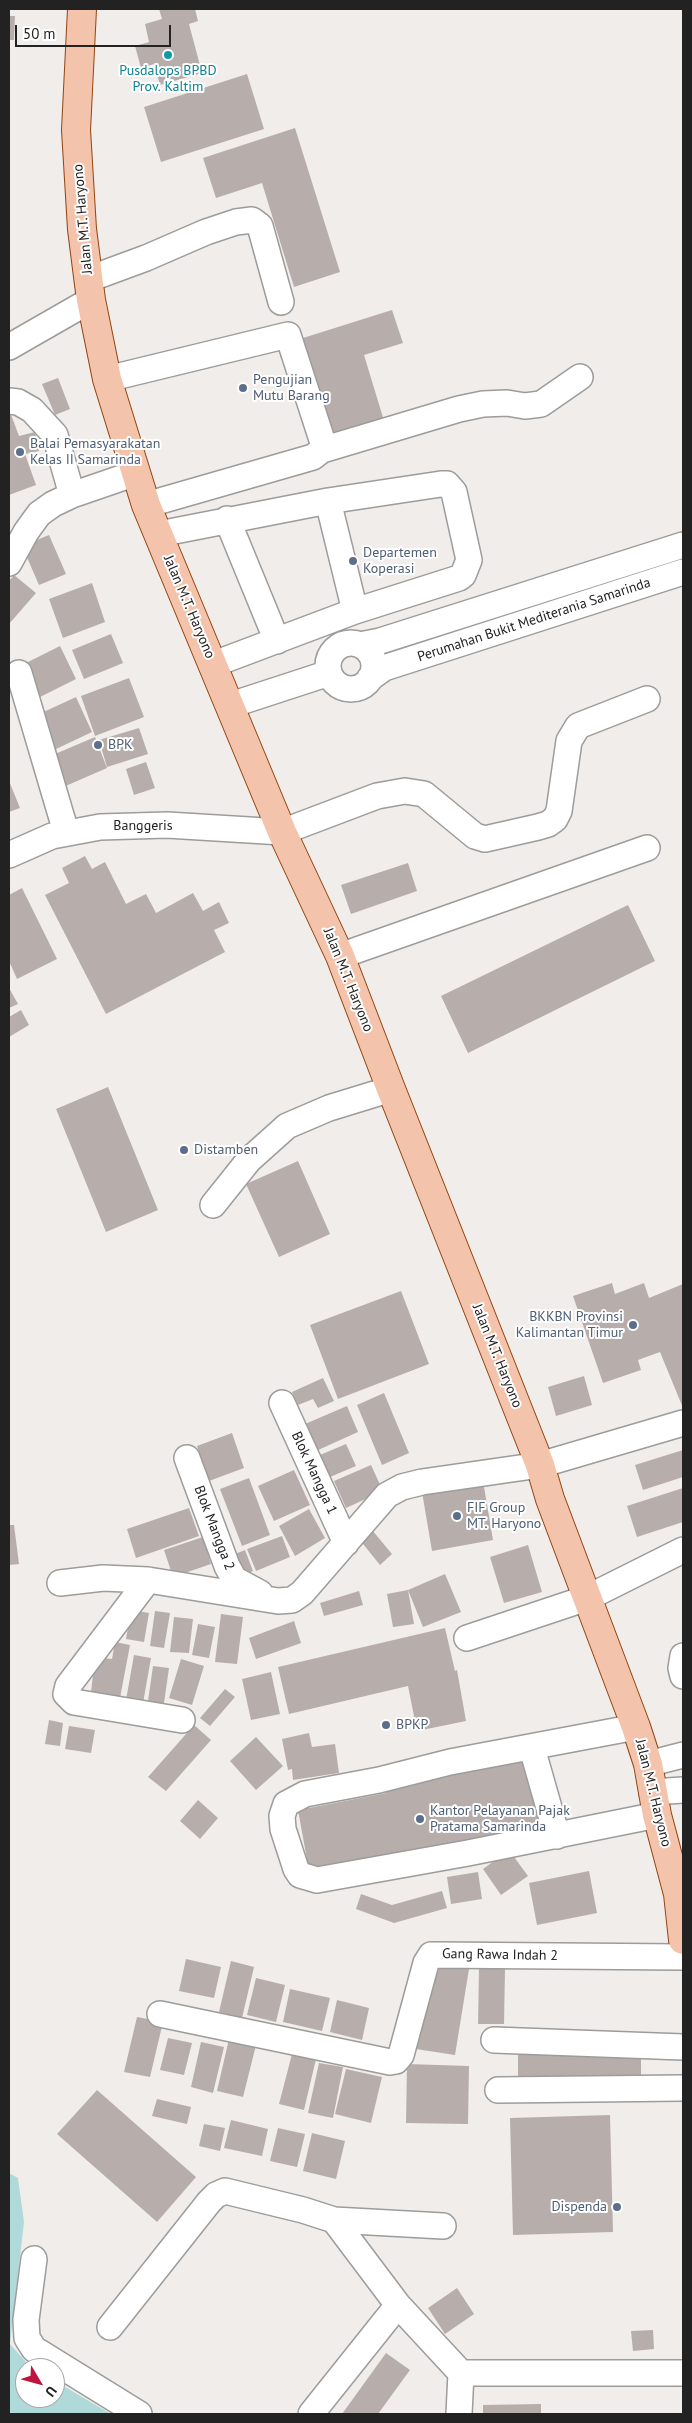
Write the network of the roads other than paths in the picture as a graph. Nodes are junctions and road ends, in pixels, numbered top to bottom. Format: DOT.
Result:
graph roads {
  1 [pos="82,9"];
  2 [pos="90,290"];
  3 [pos="281,302"];
  4 [pos="9,347"];
  5 [pos="580,377"];
  6 [pos="107,379"];
  7 [pos="9,401"];
  8 [pos="322,450"];
  9 [pos="136,473"];
  10 [pos="72,494"];
  11 [pos="328,501"];
  12 [pos="146,506"];
  13 [pos="227,520"];
  14 [pos="159,534"];
  15 [pos="683,545"];
  16 [pos="9,563"];
  17 [pos="683,572"];
  18 [pos="355,611"];
  19 [pos="277,641"];
  20 [pos="360,645"];
  21 [pos="214,664"];
  22 [pos="18,673"];
  23 [pos="328,673"];
  24 [pos="377,673"];
  25 [pos="647,699"];
  26 [pos="231,705"];
  27 [pos="66,832"];
  28 [pos="282,832"];
  29 [pos="647,848"];
  30 [pos="9,855"];
  31 [pos="340,956"];
  32 [pos="390,1088"];
  33 [pos="213,1205"];
  34 [pos="282,1403"];
  35 [pos="683,1423"];
  36 [pos="187,1458"];
  37 [pos="540,1465"];
  38 [pos="346,1543"];
  39 [pos="683,1550"];
  40 [pos="148,1580"];
  41 [pos="60,1583"];
  42 [pos="587,1598"];
  43 [pos="278,1601"];
  44 [pos="467,1638"];
  45 [pos="683,1656"];
  46 [pos="683,1676"];
  47 [pos="182,1720"];
  48 [pos="636,1727"];
  49 [pos="532,1748"];
  50 [pos="683,1755"];
  51 [pos="648,1764"];
  52 [pos="683,1790"];
  53 [pos="655,1803"];
  54 [pos="557,1836"];
  55 [pos="679,1881"];
  56 [pos="683,1940"];
  57 [pos="683,1957"];
  58 [pos="160,2014"];
  59 [pos="494,2040"];
  60 [pos="683,2047"];
  61 [pos="683,2088"];
  62 [pos="498,2090"];
  63 [pos="334,2220"];
  64 [pos="443,2226"];
  65 [pos="34,2259"];
  66 [pos="398,2305"];
  67 [pos="110,2327"];
  68 [pos="683,2372"];
  69 [pos="460,2374"];
  70 [pos="139,2414"];
  71 [pos="311,2414"];
  72 [pos="459,2414"];
  1 -- 2 [label="main road, Jalan M.T. Haryono"];
  2 -- 3 [label="street"];
  2 -- 4 [label="street"];
  2 -- 6 [label="main road, Jalan M.T. Haryono"];
  5 -- 8 [label="street"];
  6 -- 8 [label="street"];
  6 -- 9 [label="main road, Jalan M.T. Haryono"];
  7 -- 10 [label="street"];
  8 -- 12 [label="street"];
  9 -- 10 [label="street"];
  9 -- 12 [label="main road, Jalan M.T. Haryono"];
  10 -- 16 [label="street"];
  11 -- 13 [label="street"];
  11 -- 18 [label="street"];
  11 -- 18 [label="street"];
  12 -- 14 [label="main road, Jalan M.T. Haryono"];
  13 -- 14 [label="street"];
  13 -- 19 [label="street"];
  14 -- 21 [label="main road, Jalan M.T. Haryono"];
  15 -- 20 [label="street"];
  17 -- 24 [label="street, Perumahan Bukit Mediterania Samarinda"];
  18 -- 19 [label="street"];
  19 -- 21 [label="street"];
  20 -- 23 [label="street"];
  20 -- 24 [label="street"];
  21 -- 26 [label="main road, Jalan M.T. Haryono"];
  22 -- 27 [label="street"];
  23 -- 24 [label="street, Perumahan Bukit Mediterania Samarinda"];
  23 -- 26 [label="street"];
  25 -- 28 [label="street"];
  26 -- 28 [label="main road, Jalan M.T. Haryono"];
  27 -- 28 [label="street, Banggeris"];
  27 -- 30 [label="street, Banggeris"];
  28 -- 31 [label="main road, Jalan M.T. Haryono"];
  29 -- 31 [label="street"];
  31 -- 32 [label="main road, Jalan M.T. Haryono"];
  32 -- 33 [label="street"];
  32 -- 37 [label="main road, Jalan M.T. Haryono"];
  34 -- 38 [label="street, Blok Mangga 1"];
  35 -- 37 [label="street"];
  36 -- 43 [label="street, Blok Mangga 2"];
  37 -- 38 [label="street"];
  37 -- 42 [label="main road, Jalan M.T. Haryono"];
  38 -- 43 [label="street"];
  39 -- 42 [label="street"];
  40 -- 41 [label="street"];
  40 -- 43 [label="street"];
  40 -- 47 [label="street"];
  42 -- 44 [label="street"];
  42 -- 48 [label="main road, Jalan M.T. Haryono"];
  45 -- 46 [label="street"];
  48 -- 49 [label="street"];
  48 -- 51 [label="main road, Jalan M.T. Haryono"];
  49 -- 54 [label="street"];
  49 -- 54 [label="street"];
  50 -- 51 [label="street"];
  51 -- 53 [label="main road, Jalan M.T. Haryono"];
  52 -- 53 [label="street"];
  53 -- 54 [label="street"];
  53 -- 55 [label="main road, Jalan M.T. Haryono"];
  55 -- 56 [label="main road, Jalan M.T. Haryono"];
  57 -- 58 [label="street, Gang Rawa Indah 2"];
  59 -- 60 [label="street"];
  61 -- 62 [label="street"];
  63 -- 64 [label="street"];
  63 -- 66 [label="street"];
  63 -- 67 [label="street"];
  65 -- 70 [label="street"];
  66 -- 69 [label="street"];
  66 -- 71 [label="street"];
  68 -- 69 [label="street"];
  69 -- 72 [label="street"];
}
